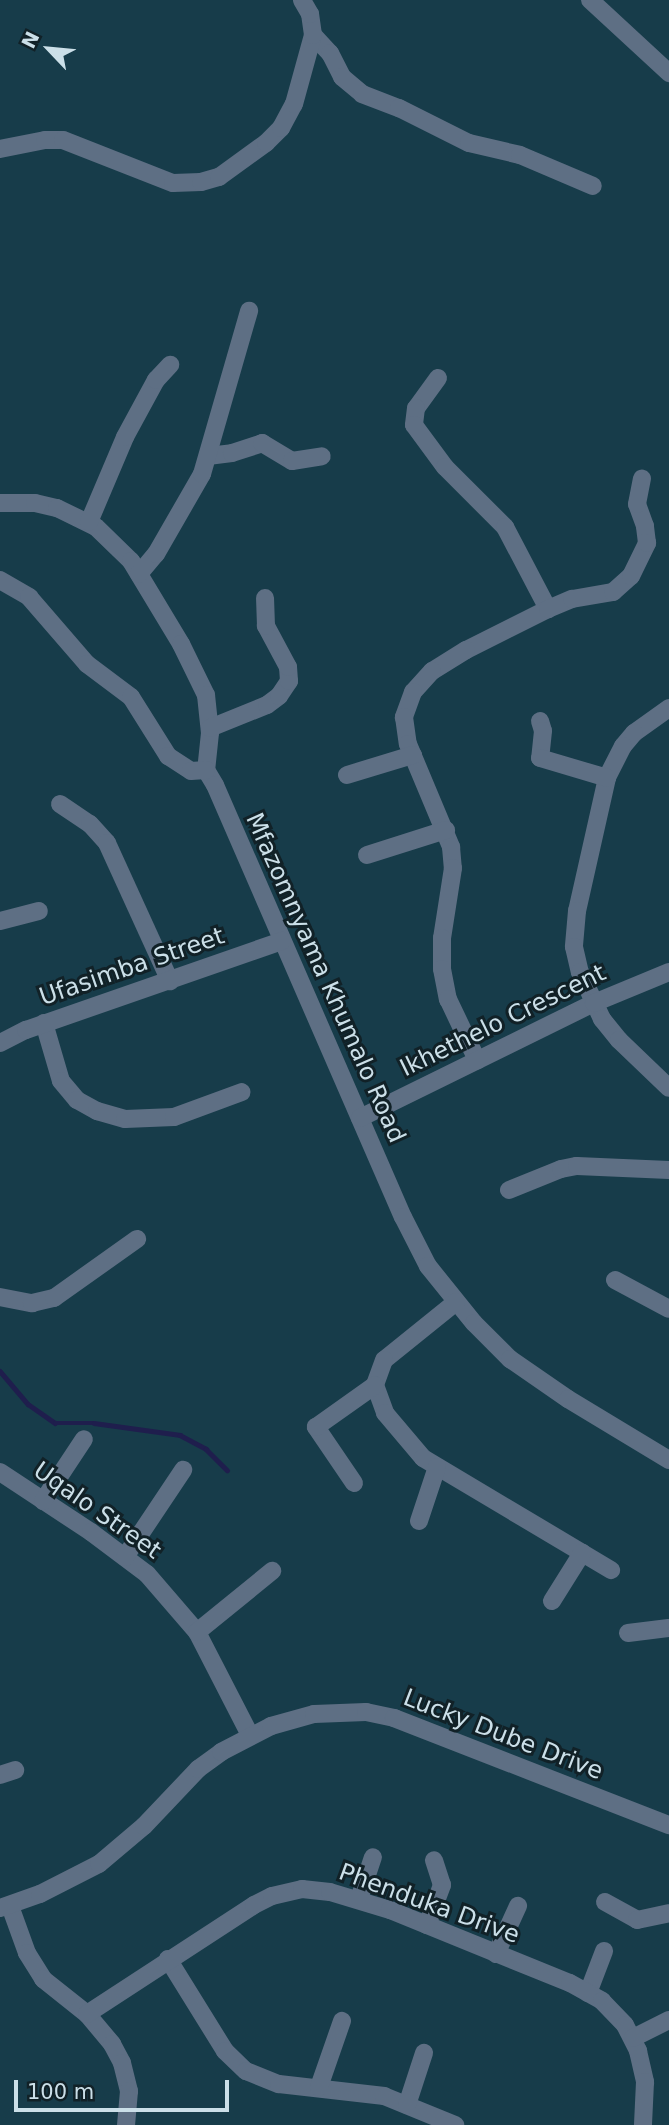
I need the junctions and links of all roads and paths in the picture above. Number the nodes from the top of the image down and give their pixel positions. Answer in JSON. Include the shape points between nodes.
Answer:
{"nodes":[{"id":1,"x":302,"y":0,"type":"edge"},
{"id":2,"x":590,"y":0,"type":"edge"},
{"id":3,"x":313,"y":35,"type":"junction"},
{"id":4,"x":669,"y":73,"type":"edge"},
{"id":5,"x":0,"y":149,"type":"edge"},
{"id":6,"x":593,"y":186,"type":"dead end"},
{"id":7,"x":249,"y":311,"type":"dead end"},
{"id":8,"x":170,"y":365,"type":"dead end"},
{"id":9,"x":438,"y":378,"type":"dead end"},
{"id":10,"x":208,"y":456,"type":"junction"},
{"id":11,"x":322,"y":456,"type":"dead end"},
{"id":12,"x":642,"y":478,"type":"dead end"},
{"id":13,"x":0,"y":503,"type":"edge"},
{"id":14,"x":89,"y":522,"type":"junction"},
{"id":15,"x":139,"y":574,"type":"junction"},
{"id":16,"x":0,"y":580,"type":"edge"},
{"id":17,"x":265,"y":598,"type":"dead end"},
{"id":18,"x":548,"y":609,"type":"junction"},
{"id":19,"x":669,"y":708,"type":"edge"},
{"id":20,"x":540,"y":721,"type":"dead end"},
{"id":21,"x":210,"y":728,"type":"junction"},
{"id":22,"x":413,"y":755,"type":"junction"},
{"id":23,"x":206,"y":771,"type":"junction"},
{"id":24,"x":347,"y":775,"type":"dead end"},
{"id":25,"x":607,"y":778,"type":"junction"},
{"id":26,"x":60,"y":804,"type":"dead end"},
{"id":27,"x":446,"y":830,"type":"junction"},
{"id":28,"x":366,"y":855,"type":"dead end"},
{"id":29,"x":39,"y":911,"type":"dead end"},
{"id":30,"x":0,"y":922,"type":"edge"},
{"id":31,"x":282,"y":941,"type":"junction"},
{"id":32,"x":669,"y":972,"type":"edge"},
{"id":33,"x":170,"y":981,"type":"junction"},
{"id":34,"x":594,"y":1003,"type":"junction"},
{"id":35,"x":44,"y":1023,"type":"junction"},
{"id":36,"x":0,"y":1043,"type":"edge"},
{"id":37,"x":477,"y":1060,"type":"junction"},
{"id":38,"x":669,"y":1088,"type":"edge"},
{"id":39,"x":243,"y":1092,"type":"dead end"},
{"id":40,"x":360,"y":1118,"type":"junction"},
{"id":41,"x":669,"y":1170,"type":"edge"},
{"id":42,"x":509,"y":1190,"type":"dead end"},
{"id":43,"x":136,"y":1239,"type":"dead end"},
{"id":44,"x":615,"y":1280,"type":"dead end"},
{"id":45,"x":0,"y":1297,"type":"edge"},
{"id":46,"x":456,"y":1302,"type":"junction"},
{"id":47,"x":669,"y":1310,"type":"edge"},
{"id":48,"x":375,"y":1385,"type":"junction"},
{"id":49,"x":84,"y":1439,"type":"dead end"},
{"id":50,"x":669,"y":1460,"type":"edge"},
{"id":51,"x":437,"y":1467,"type":"junction"},
{"id":52,"x":183,"y":1470,"type":"dead end"},
{"id":53,"x":0,"y":1472,"type":"edge"},
{"id":54,"x":354,"y":1483,"type":"dead end"},
{"id":55,"x":43,"y":1501,"type":"junction"},
{"id":56,"x":419,"y":1521,"type":"dead end"},
{"id":57,"x":582,"y":1553,"type":"junction"},
{"id":58,"x":125,"y":1557,"type":"junction"},
{"id":59,"x":611,"y":1570,"type":"dead end"},
{"id":60,"x":272,"y":1571,"type":"dead end"},
{"id":61,"x":552,"y":1601,"type":"dead end"},
{"id":62,"x":669,"y":1629,"type":"edge"},
{"id":63,"x":197,"y":1632,"type":"junction"},
{"id":64,"x":628,"y":1633,"type":"dead end"},
{"id":65,"x":250,"y":1735,"type":"junction"},
{"id":66,"x":669,"y":1825,"type":"edge"},
{"id":67,"x":373,"y":1857,"type":"dead end"},
{"id":68,"x":434,"y":1860,"type":"dead end"},
{"id":69,"x":359,"y":1899,"type":"junction"},
{"id":70,"x":605,"y":1902,"type":"dead end"},
{"id":71,"x":518,"y":1906,"type":"dead end"},
{"id":72,"x":5,"y":1907,"type":"edge"},
{"id":73,"x":669,"y":1913,"type":"edge"},
{"id":74,"x":426,"y":1925,"type":"junction"},
{"id":75,"x":604,"y":1951,"type":"dead end"},
{"id":76,"x":496,"y":1954,"type":"junction"},
{"id":77,"x":168,"y":1959,"type":"junction"},
{"id":78,"x":588,"y":1993,"type":"junction"},
{"id":79,"x":87,"y":2014,"type":"junction"},
{"id":80,"x":342,"y":2021,"type":"dead end"},
{"id":81,"x":669,"y":2021,"type":"edge"},
{"id":82,"x":633,"y":2038,"type":"junction"},
{"id":83,"x":424,"y":2053,"type":"dead end"},
{"id":84,"x":319,"y":2087,"type":"junction"},
{"id":85,"x":407,"y":2105,"type":"junction"},
{"id":86,"x":126,"y":2125,"type":"edge"},
{"id":87,"x":455,"y":2125,"type":"edge"},
{"id":88,"x":643,"y":2125,"type":"edge"}],
"edges":[{"from":1,"to":3,"type":"street"},
{"from":2,"to":4,"type":"street"},
{"from":3,"to":5,"type":"street","via":[[302,83],[287,118],[266,143],[219,177],[173,183],[63,140]]},
{"from":3,"to":6,"type":"street","via":[[330,53],[342,77],[362,94],[468,143],[520,156]]},
{"from":7,"to":10,"type":"street"},
{"from":8,"to":14,"type":"street","via":[[156,380],[125,438]]},
{"from":9,"to":18,"type":"street","via":[[416,408],[414,425],[445,467],[505,527]]},
{"from":10,"to":11,"type":"street","via":[[262,443],[292,461]]},
{"from":10,"to":15,"type":"street","via":[[196,487]]},
{"from":12,"to":18,"type":"street","via":[[637,503],[647,542],[631,576],[613,592],[572,599]]},
{"from":13,"to":14,"type":"street","via":[[35,503]]},
{"from":14,"to":15,"type":"street","via":[[119,547]]},
{"from":15,"to":21,"type":"street","via":[[199,678]]},
{"from":16,"to":23,"type":"street","via":[[29,597],[87,664],[131,697],[168,756],[191,771]]},
{"from":17,"to":21,"type":"street","via":[[266,626],[288,667],[289,681],[267,705]]},
{"from":18,"to":22,"type":"street","via":[[432,671],[406,706],[403,725]]},
{"from":19,"to":25,"type":"street","via":[[634,733]]},
{"from":20,"to":25,"type":"street","via":[[540,758]]},
{"from":21,"to":23,"type":"street"},
{"from":22,"to":24,"type":"street"},
{"from":22,"to":27,"type":"street"},
{"from":23,"to":31,"type":"street","name":"Mfazomnyama Khumalo Road"},
{"from":25,"to":34,"type":"street","via":[[575,929],[576,959]]},
{"from":26,"to":33,"type":"street","via":[[90,824],[107,843]]},
{"from":27,"to":28,"type":"street"},
{"from":27,"to":37,"type":"street","via":[[453,868],[442,969],[449,999]]},
{"from":29,"to":30,"type":"street"},
{"from":31,"to":33,"type":"street","name":"Ufasimba Street"},
{"from":31,"to":40,"type":"street","name":"Mfazomnyama Khumalo Road"},
{"from":32,"to":34,"type":"street","name":"Ikhethelo Crescent"},
{"from":33,"to":35,"type":"street","name":"Ufasimba Street"},
{"from":34,"to":37,"type":"street","name":"Ikhethelo Crescent"},
{"from":34,"to":38,"type":"street","via":[[609,1030]]},
{"from":35,"to":36,"type":"street","name":"Ufasimba Street"},
{"from":35,"to":39,"type":"street","via":[[61,1081],[77,1100],[97,1111],[125,1119],[174,1117]]},
{"from":37,"to":40,"type":"street","name":"Ikhethelo Crescent"},
{"from":40,"to":46,"type":"street","name":"Mfazomnyama Khumalo Road","via":[[428,1266]]},
{"from":41,"to":42,"type":"street","via":[[577,1166]]},
{"from":43,"to":45,"type":"street","via":[[54,1298],[32,1303]]},
{"from":44,"to":47,"type":"street"},
{"from":46,"to":48,"type":"street","via":[[384,1360]]},
{"from":46,"to":50,"type":"street","name":"Mfazomnyama Khumalo Road","via":[[510,1359],[535,1378]]},
{"from":48,"to":51,"type":"street","via":[[400,1434]]},
{"from":48,"to":54,"type":"street","via":[[316,1427]]},
{"from":49,"to":55,"type":"street"},
{"from":51,"to":56,"type":"street"},
{"from":51,"to":57,"type":"street"},
{"from":52,"to":58,"type":"street"},
{"from":53,"to":55,"type":"street","name":"Uqalo Street"},
{"from":55,"to":58,"type":"street","name":"Uqalo Street"},
{"from":57,"to":59,"type":"street"},
{"from":57,"to":61,"type":"street"},
{"from":58,"to":63,"type":"street","name":"Uqalo Street","via":[[147,1574]]},
{"from":60,"to":63,"type":"street"},
{"from":62,"to":64,"type":"street"},
{"from":63,"to":65,"type":"street","name":"Uqalo Street"},
{"from":65,"to":66,"type":"street","name":"Lucky Dube Drive","via":[[314,1714],[366,1712],[394,1718]]},
{"from":65,"to":72,"type":"street","name":"Lucky Dube Drive","via":[[198,1769],[144,1826],[99,1864]]},
{"from":67,"to":69,"type":"street"},
{"from":68,"to":74,"type":"street","via":[[442,1885]]},
{"from":69,"to":74,"type":"street","name":"Phenduka Drive"},
{"from":69,"to":77,"type":"street","name":"Phenduka Drive","via":[[302,1889],[272,1896]]},
{"from":70,"to":73,"type":"street","via":[[638,1920]]},
{"from":71,"to":76,"type":"street"},
{"from":72,"to":79,"type":"street","via":[[34,1967],[55,1991]]},
{"from":74,"to":76,"type":"street","name":"Phenduka Drive"},
{"from":75,"to":78,"type":"street"},
{"from":76,"to":78,"type":"street","name":"Phenduka Drive"},
{"from":77,"to":79,"type":"street","name":"Phenduka Drive"},
{"from":77,"to":84,"type":"street","via":[[206,2024],[236,2063],[266,2080]]},
{"from":78,"to":82,"type":"street","name":"Phenduka Drive","via":[[614,2013]]},
{"from":79,"to":86,"type":"street","via":[[122,2063],[129,2091]]},
{"from":80,"to":84,"type":"street"},
{"from":81,"to":82,"type":"street"},
{"from":82,"to":88,"type":"street","name":"Phenduka Drive","via":[[645,2082]]},
{"from":83,"to":85,"type":"street"},
{"from":84,"to":85,"type":"street","via":[[366,2092]]},
{"from":85,"to":87,"type":"street"}]}
